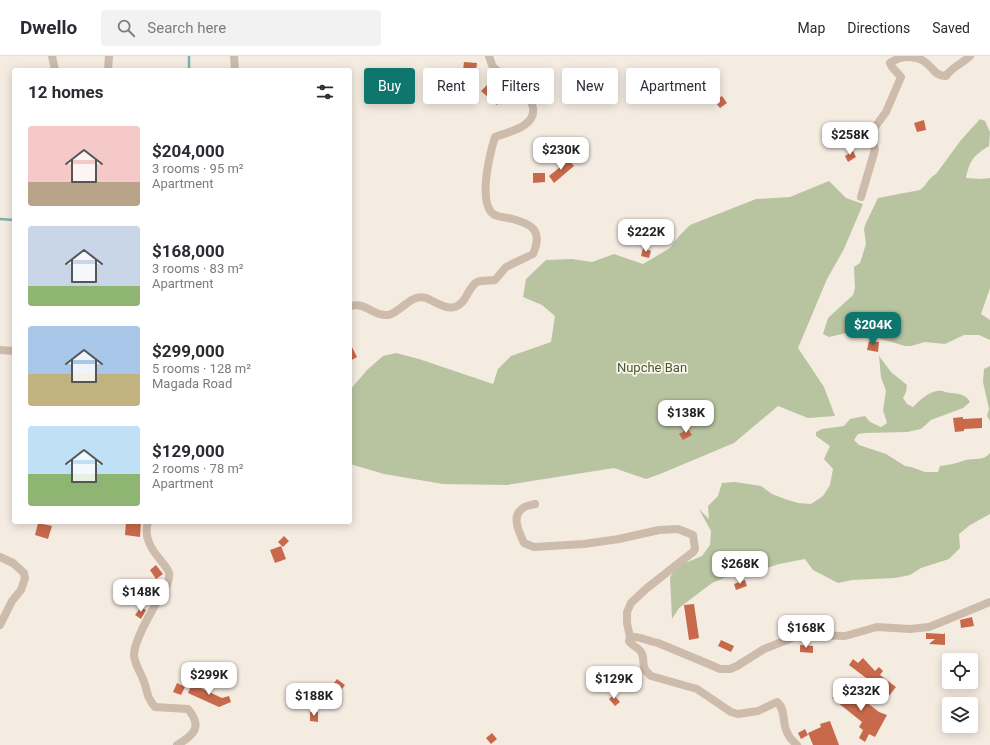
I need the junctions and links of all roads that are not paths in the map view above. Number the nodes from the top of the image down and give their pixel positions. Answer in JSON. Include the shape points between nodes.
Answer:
{"nodes":[{"id":1,"x":52,"y":56,"type":"edge"},
{"id":2,"x":109,"y":56,"type":"edge"},
{"id":3,"x":234,"y":56,"type":"edge"},
{"id":4,"x":489,"y":56,"type":"edge"},
{"id":5,"x":970,"y":56,"type":"edge"},
{"id":6,"x":55,"y":68,"type":"edge"},
{"id":7,"x":108,"y":68,"type":"edge"},
{"id":8,"x":235,"y":68,"type":"edge"},
{"id":9,"x":861,"y":197,"type":"dead end"},
{"id":10,"x":352,"y":305,"type":"edge"},
{"id":11,"x":0,"y":350,"type":"edge"},
{"id":12,"x":12,"y":351,"type":"edge"},
{"id":13,"x":535,"y":504,"type":"dead end"},
{"id":14,"x":147,"y":524,"type":"edge"},
{"id":15,"x":0,"y":558,"type":"edge"},
{"id":16,"x":990,"y":602,"type":"edge"},
{"id":17,"x":0,"y":625,"type":"edge"},
{"id":18,"x":630,"y":637,"type":"junction"},
{"id":19,"x":177,"y":745,"type":"edge"},
{"id":20,"x":797,"y":745,"type":"edge"}],
"edges":[{"from":1,"to":6,"type":"street"},
{"from":2,"to":7,"type":"street"},
{"from":3,"to":8,"type":"street"},
{"from":4,"to":10,"type":"street","via":[[492,66],[525,90],[534,112],[523,126],[495,137],[488,165],[488,205],[491,212],[498,216],[523,222],[534,228],[537,244],[533,254],[506,267],[496,280],[478,281],[464,301],[451,308],[425,298],[417,298],[404,304],[389,315],[378,314],[363,305]]},
{"from":5,"to":9,"type":"street","via":[[950,70],[946,76],[939,75],[919,57],[900,58],[890,63],[901,77],[886,112],[872,131],[874,153]]},
{"from":11,"to":12,"type":"street"},
{"from":13,"to":18,"type":"street","via":[[522,509],[516,524],[524,543],[534,547],[601,542],[659,530],[678,529],[693,535],[693,552],[630,603],[627,622]]},
{"from":14,"to":19,"type":"street","via":[[147,540],[169,572],[169,578],[138,636],[134,656],[149,700],[155,707],[188,709],[195,717],[195,730],[191,736]]},
{"from":15,"to":17,"type":"street","via":[[13,563],[24,573],[25,578],[21,590],[12,601]]},
{"from":16,"to":18,"type":"street","via":[[929,626],[910,629],[877,627],[845,636],[797,636],[764,649],[730,669],[720,669],[658,643],[635,636]]},
{"from":18,"to":20,"type":"street","via":[[631,645],[641,650],[643,666],[651,676],[698,689],[731,712],[754,712],[777,702],[782,707],[786,732]]}]}
